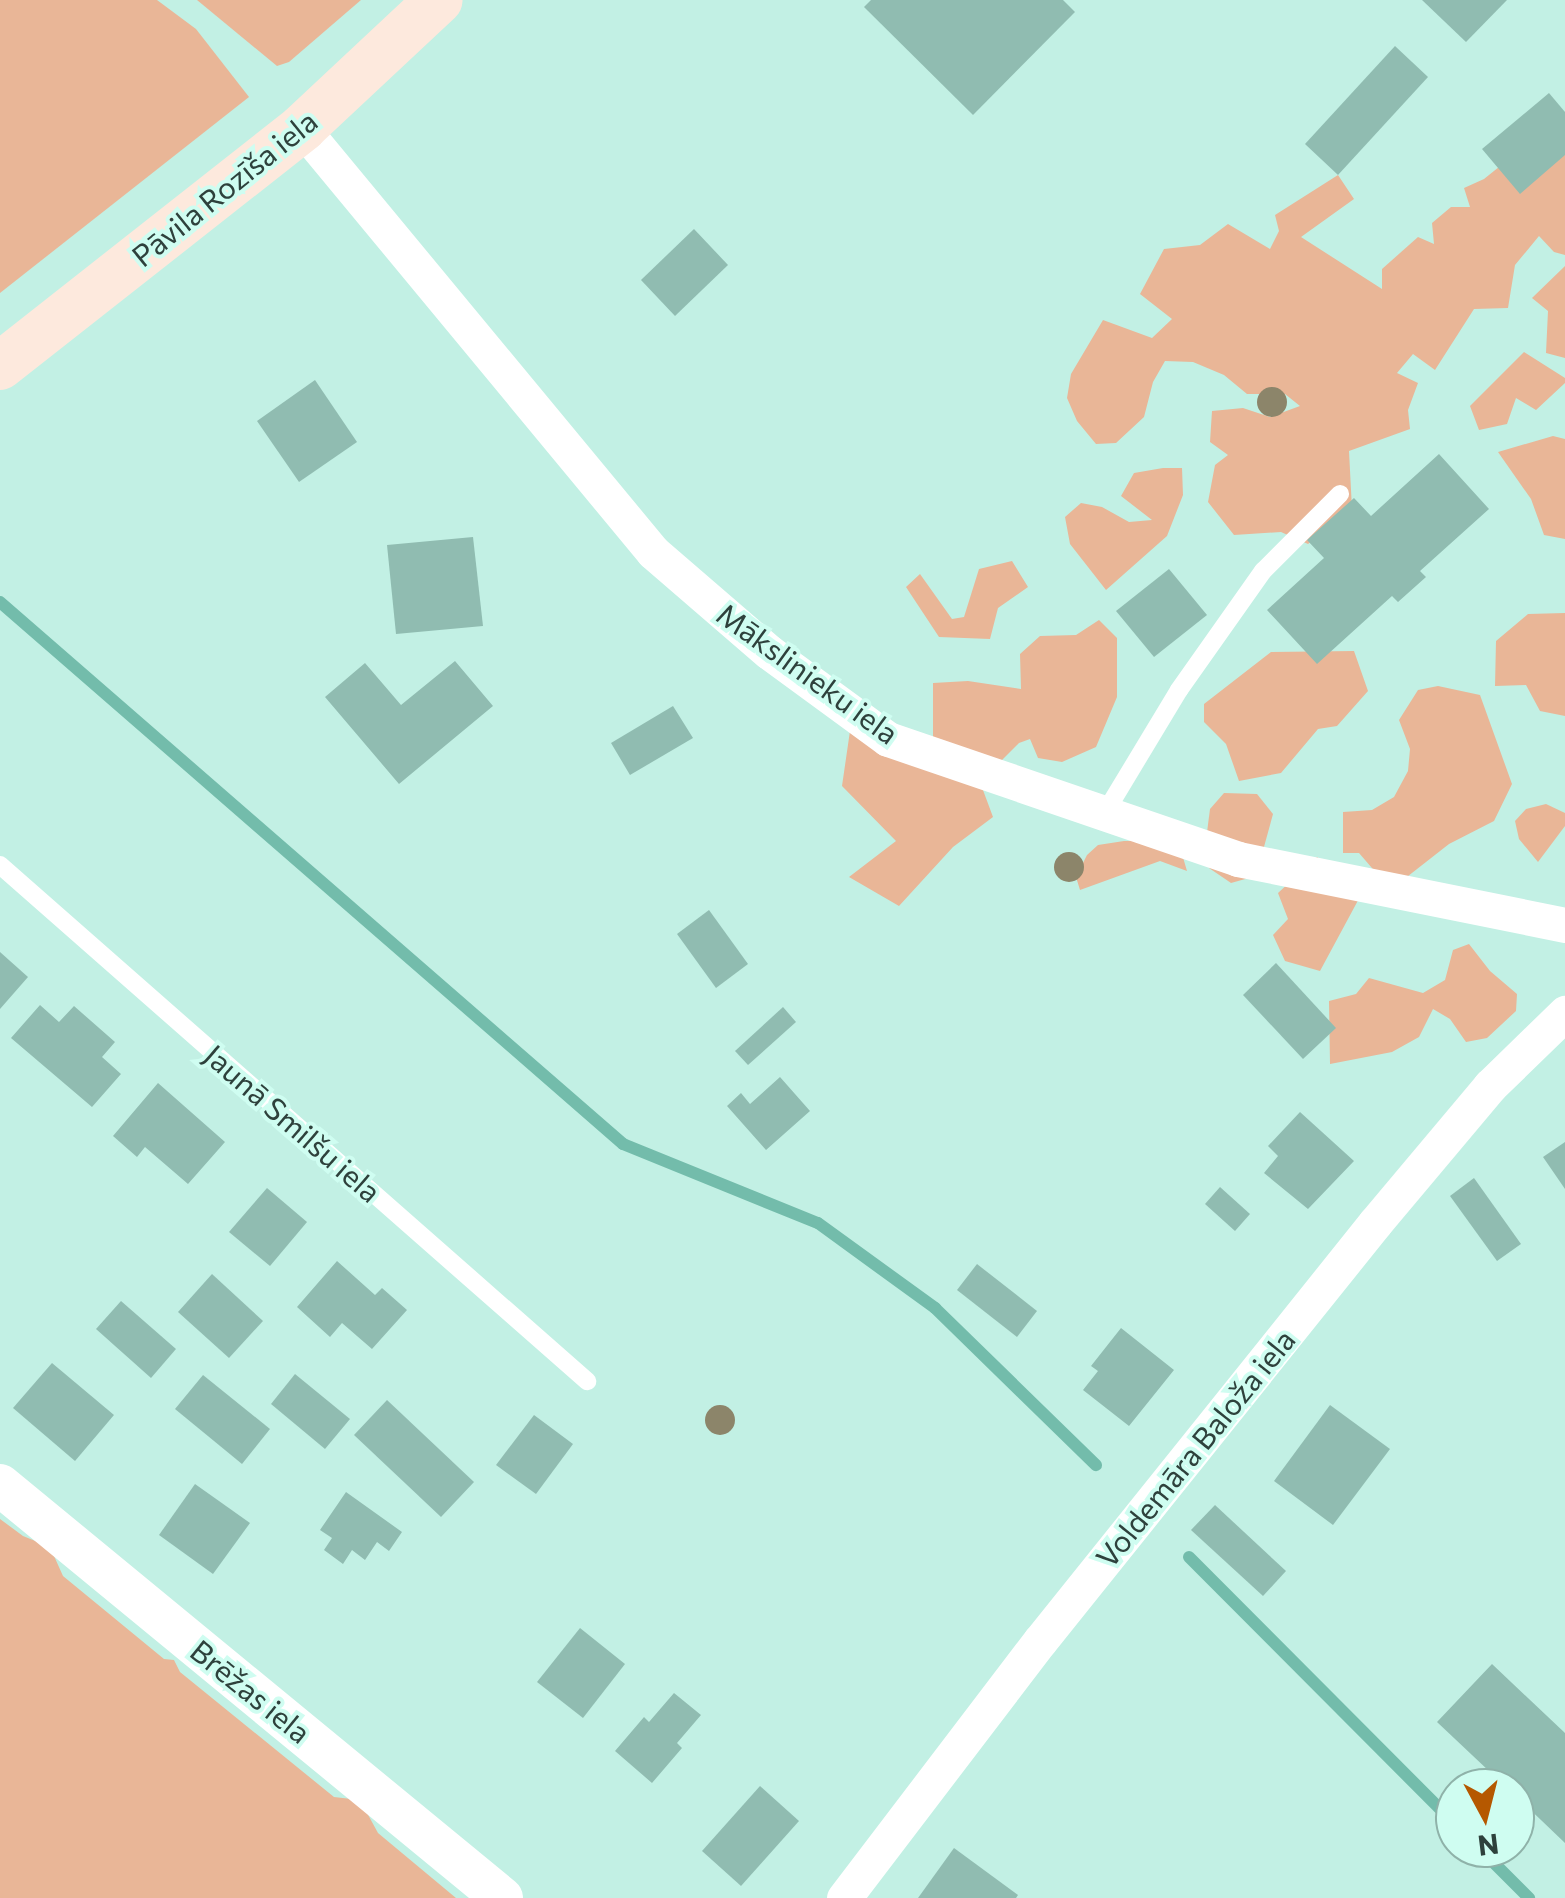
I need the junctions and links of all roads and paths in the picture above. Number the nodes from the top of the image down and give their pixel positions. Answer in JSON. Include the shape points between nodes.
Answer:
{"nodes":[{"id":1,"x":440,"y":0,"type":"edge"},
{"id":2,"x":302,"y":128,"type":"junction"},
{"id":3,"x":0,"y":366,"type":"edge"},
{"id":4,"x":1340,"y":494,"type":"dead end"},
{"id":5,"x":1103,"y":816,"type":"junction"},
{"id":6,"x":0,"y":865,"type":"edge"},
{"id":7,"x":1565,"y":924,"type":"edge"},
{"id":8,"x":1565,"y":1013,"type":"edge"},
{"id":9,"x":587,"y":1381,"type":"dead end"},
{"id":10,"x":0,"y":1485,"type":"edge"},
{"id":11,"x":502,"y":1898,"type":"edge"},
{"id":12,"x":844,"y":1898,"type":"edge"}],
"edges":[{"from":1,"to":2,"type":"main road","name":"Pāvila Rozīša iela"},
{"from":2,"to":3,"type":"main road","name":"Pāvila Rozīša iela"},
{"from":2,"to":5,"type":"street","name":"Mākslinieku iela","via":[[653,552],[740,627],[888,739]]},
{"from":4,"to":5,"type":"lane","via":[[1263,571],[1179,690]]},
{"from":5,"to":7,"type":"street","name":"Mākslinieku iela","via":[[1238,859]]},
{"from":6,"to":9,"type":"lane","name":"Jaunā Smilšu iela"},
{"from":8,"to":12,"type":"street","name":"Voldemāra Baloža iela","via":[[1490,1086],[1374,1224]]},
{"from":10,"to":11,"type":"street","name":"Brēžas iela"}]}
